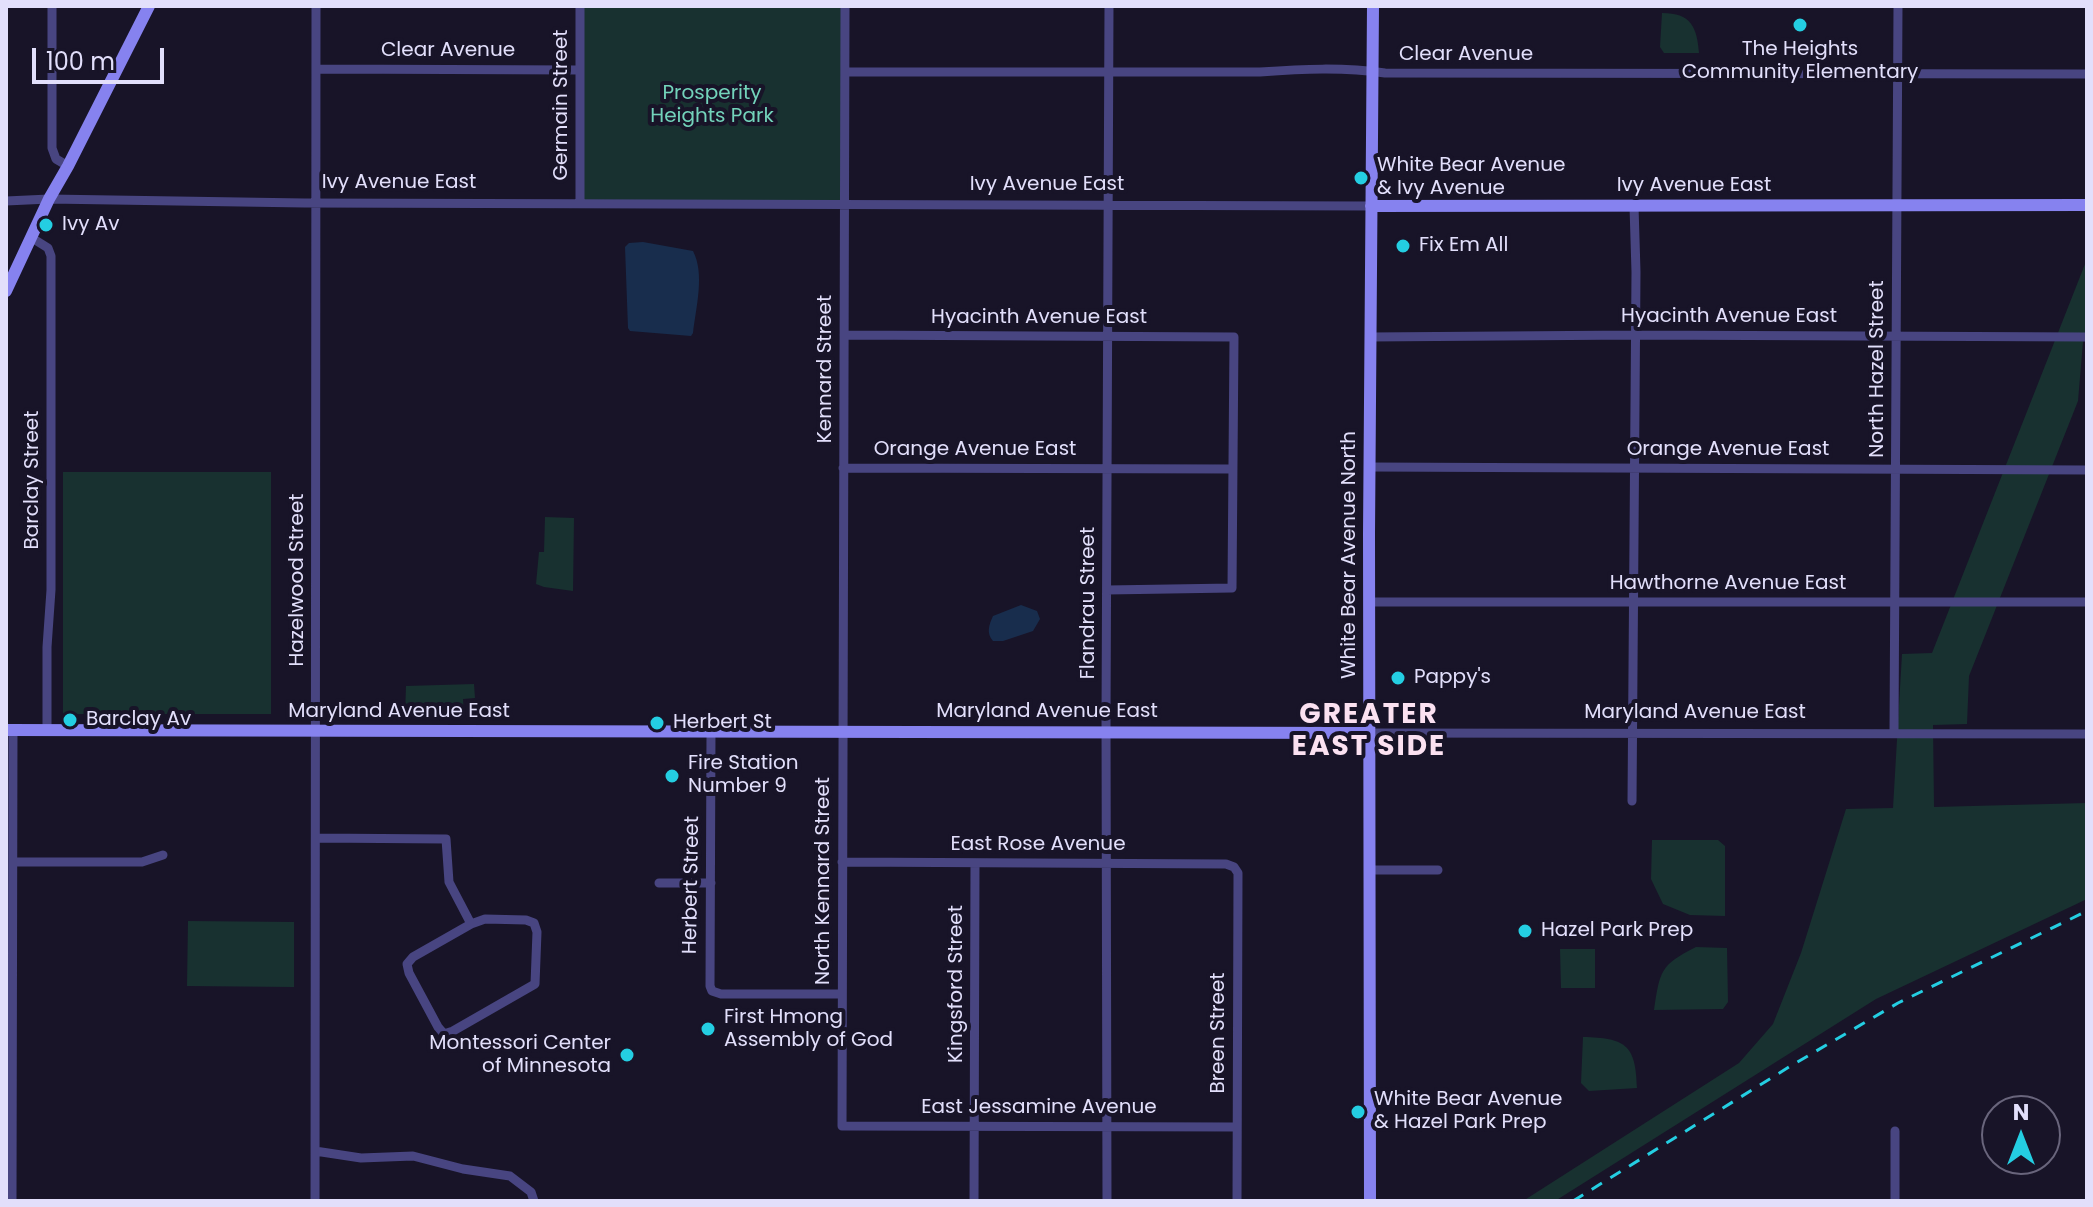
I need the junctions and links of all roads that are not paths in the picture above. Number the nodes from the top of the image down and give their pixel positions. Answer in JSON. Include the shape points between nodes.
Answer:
{"nodes":[{"id":1,"x":52,"y":6,"type":"edge"},
{"id":2,"x":149,"y":6,"type":"edge"},
{"id":3,"x":316,"y":6,"type":"edge"},
{"id":4,"x":580,"y":6,"type":"edge"},
{"id":5,"x":845,"y":6,"type":"edge"},
{"id":6,"x":1109,"y":6,"type":"edge"},
{"id":7,"x":1373,"y":6,"type":"edge"},
{"id":8,"x":1898,"y":6,"type":"edge"},
{"id":9,"x":316,"y":69,"type":"junction"},
{"id":10,"x":580,"y":70,"type":"junction"},
{"id":11,"x":1372,"y":71,"type":"junction"},
{"id":12,"x":845,"y":72,"type":"junction"},
{"id":13,"x":1109,"y":72,"type":"junction"},
{"id":14,"x":1898,"y":72,"type":"junction"},
{"id":15,"x":2087,"y":74,"type":"edge"},
{"id":16,"x":68,"y":166,"type":"junction"},
{"id":17,"x":49,"y":199,"type":"junction"},
{"id":18,"x":6,"y":201,"type":"edge"},
{"id":19,"x":316,"y":203,"type":"junction"},
{"id":20,"x":580,"y":203,"type":"junction"},
{"id":21,"x":844,"y":204,"type":"junction"},
{"id":22,"x":1109,"y":205,"type":"junction"},
{"id":23,"x":1897,"y":205,"type":"junction"},
{"id":24,"x":2087,"y":205,"type":"edge"},
{"id":25,"x":1371,"y":206,"type":"junction"},
{"id":26,"x":1634,"y":206,"type":"junction"},
{"id":27,"x":32,"y":238,"type":"junction"},
{"id":28,"x":6,"y":291,"type":"edge"},
{"id":29,"x":844,"y":335,"type":"junction"},
{"id":30,"x":1636,"y":335,"type":"junction"},
{"id":31,"x":1108,"y":336,"type":"junction"},
{"id":32,"x":1896,"y":336,"type":"junction"},
{"id":33,"x":1370,"y":337,"type":"junction"},
{"id":34,"x":2087,"y":337,"type":"edge"},
{"id":35,"x":1369,"y":467,"type":"junction"},
{"id":36,"x":843,"y":468,"type":"junction"},
{"id":37,"x":1635,"y":468,"type":"junction"},
{"id":38,"x":1108,"y":469,"type":"junction"},
{"id":39,"x":1232,"y":469,"type":"junction"},
{"id":40,"x":1895,"y":469,"type":"junction"},
{"id":41,"x":2087,"y":470,"type":"edge"},
{"id":42,"x":1107,"y":590,"type":"junction"},
{"id":43,"x":1369,"y":602,"type":"junction"},
{"id":44,"x":1634,"y":602,"type":"junction"},
{"id":45,"x":1895,"y":602,"type":"junction"},
{"id":46,"x":2087,"y":602,"type":"edge"},
{"id":47,"x":10,"y":730,"type":"edge"},
{"id":48,"x":47,"y":730,"type":"junction"},
{"id":49,"x":316,"y":732,"type":"junction"},
{"id":50,"x":711,"y":732,"type":"junction"},
{"id":51,"x":842,"y":732,"type":"junction"},
{"id":52,"x":1106,"y":732,"type":"junction"},
{"id":53,"x":1894,"y":732,"type":"junction"},
{"id":54,"x":1369,"y":733,"type":"junction"},
{"id":55,"x":1633,"y":733,"type":"junction"},
{"id":56,"x":2087,"y":734,"type":"edge"},
{"id":57,"x":1632,"y":801,"type":"dead end"},
{"id":58,"x":316,"y":838,"type":"junction"},
{"id":59,"x":163,"y":855,"type":"dead end"},
{"id":60,"x":13,"y":862,"type":"junction"},
{"id":61,"x":842,"y":862,"type":"junction"},
{"id":62,"x":975,"y":863,"type":"junction"},
{"id":63,"x":1106,"y":864,"type":"junction"},
{"id":64,"x":1234,"y":867,"type":"joint"},
{"id":65,"x":1369,"y":870,"type":"junction"},
{"id":66,"x":1438,"y":870,"type":"dead end"},
{"id":67,"x":659,"y":883,"type":"dead end"},
{"id":68,"x":711,"y":883,"type":"junction"},
{"id":69,"x":471,"y":924,"type":"junction"},
{"id":70,"x":842,"y":994,"type":"junction"},
{"id":71,"x":842,"y":1126,"type":"joint"},
{"id":72,"x":975,"y":1126,"type":"junction"},
{"id":73,"x":1107,"y":1127,"type":"junction"},
{"id":74,"x":1236,"y":1127,"type":"junction"},
{"id":75,"x":1895,"y":1131,"type":"dead end"},
{"id":76,"x":315,"y":1151,"type":"junction"},
{"id":77,"x":12,"y":1201,"type":"edge"},
{"id":78,"x":315,"y":1201,"type":"edge"},
{"id":79,"x":534,"y":1201,"type":"edge"},
{"id":80,"x":974,"y":1201,"type":"edge"},
{"id":81,"x":1107,"y":1201,"type":"edge"},
{"id":82,"x":1237,"y":1201,"type":"edge"},
{"id":83,"x":1370,"y":1201,"type":"edge"},
{"id":84,"x":1895,"y":1201,"type":"edge"}],
"edges":[{"from":1,"to":16,"type":"street","via":[[52,148],[56,159]]},
{"from":2,"to":16,"type":"main road"},
{"from":3,"to":9,"type":"street","name":"Hazelwood Street"},
{"from":4,"to":10,"type":"street","name":"Germain Street"},
{"from":5,"to":12,"type":"street","name":"Kennard Street"},
{"from":6,"to":13,"type":"street","name":"Flandrau Street"},
{"from":7,"to":11,"type":"main road","name":"White Bear Avenue North"},
{"from":8,"to":14,"type":"street","name":"North Hazel Street"},
{"from":9,"to":10,"type":"street","name":"Clear Avenue"},
{"from":9,"to":19,"type":"street","name":"Hazelwood Street"},
{"from":10,"to":20,"type":"street","name":"Germain Street"},
{"from":11,"to":13,"type":"street","name":"Clear Avenue"},
{"from":11,"to":14,"type":"street","name":"Clear Avenue"},
{"from":11,"to":25,"type":"main road","name":"White Bear Avenue North"},
{"from":12,"to":13,"type":"street","name":"Clear Avenue"},
{"from":12,"to":21,"type":"street","name":"Kennard Street"},
{"from":13,"to":22,"type":"street","name":"Flandrau Street"},
{"from":14,"to":15,"type":"street","name":"Clear Avenue"},
{"from":14,"to":23,"type":"street","name":"North Hazel Street"},
{"from":16,"to":17,"type":"main road"},
{"from":17,"to":18,"type":"street","name":"Ivy Avenue East"},
{"from":17,"to":19,"type":"street","name":"Ivy Avenue East"},
{"from":17,"to":27,"type":"main road"},
{"from":19,"to":20,"type":"street","name":"Ivy Avenue East"},
{"from":19,"to":49,"type":"street","name":"Hazelwood Street"},
{"from":20,"to":21,"type":"street","name":"Ivy Avenue East"},
{"from":21,"to":22,"type":"street","name":"Ivy Avenue East"},
{"from":21,"to":29,"type":"street","name":"Kennard Street"},
{"from":22,"to":25,"type":"street","name":"Ivy Avenue East"},
{"from":22,"to":31,"type":"street","name":"Flandrau Street"},
{"from":23,"to":24,"type":"main road","name":"Ivy Avenue East"},
{"from":23,"to":26,"type":"main road","name":"Ivy Avenue East"},
{"from":23,"to":32,"type":"street","name":"North Hazel Street"},
{"from":25,"to":26,"type":"main road","name":"Ivy Avenue East"},
{"from":25,"to":33,"type":"main road","name":"White Bear Avenue North"},
{"from":26,"to":30,"type":"street"},
{"from":27,"to":28,"type":"main road"},
{"from":27,"to":48,"type":"street","name":"Barclay Street","via":[[51,256]]},
{"from":29,"to":31,"type":"street","name":"Hyacinth Avenue East"},
{"from":29,"to":36,"type":"street","name":"Kennard Street"},
{"from":30,"to":32,"type":"street","name":"Hyacinth Avenue East"},
{"from":30,"to":33,"type":"street","name":"Hyacinth Avenue East"},
{"from":30,"to":37,"type":"street"},
{"from":31,"to":38,"type":"street","name":"Flandrau Street"},
{"from":31,"to":39,"type":"street","name":"Hyacinth Avenue East","via":[[1234,337]]},
{"from":32,"to":34,"type":"street","name":"Hyacinth Avenue East"},
{"from":32,"to":40,"type":"street","name":"North Hazel Street"},
{"from":33,"to":35,"type":"main road","name":"White Bear Avenue North"},
{"from":35,"to":37,"type":"street","name":"Orange Avenue East"},
{"from":35,"to":43,"type":"main road","name":"White Bear Avenue North"},
{"from":36,"to":38,"type":"street","name":"Orange Avenue East"},
{"from":36,"to":51,"type":"street","name":"Kennard Street"},
{"from":37,"to":40,"type":"street","name":"Orange Avenue East"},
{"from":37,"to":44,"type":"street"},
{"from":38,"to":39,"type":"street","name":"Orange Avenue East"},
{"from":38,"to":42,"type":"street","name":"Flandrau Street"},
{"from":39,"to":42,"type":"street","via":[[1232,588]]},
{"from":40,"to":41,"type":"street","name":"Orange Avenue East"},
{"from":40,"to":45,"type":"street","name":"North Hazel Street"},
{"from":42,"to":52,"type":"street","name":"Flandrau Street"},
{"from":43,"to":44,"type":"street","name":"Hawthorne Avenue East"},
{"from":43,"to":54,"type":"main road","name":"White Bear Avenue North"},
{"from":44,"to":45,"type":"street","name":"Hawthorne Avenue East"},
{"from":44,"to":55,"type":"street"},
{"from":45,"to":46,"type":"street","name":"Hawthorne Avenue East"},
{"from":45,"to":53,"type":"street","name":"North Hazel Street"},
{"from":47,"to":48,"type":"main road","name":"Maryland Avenue East"},
{"from":47,"to":60,"type":"street"},
{"from":48,"to":49,"type":"main road","name":"Maryland Avenue East"},
{"from":49,"to":50,"type":"main road","name":"Maryland Avenue East"},
{"from":49,"to":58,"type":"street","name":"Hazelwood Street"},
{"from":50,"to":51,"type":"main road","name":"Maryland Avenue East"},
{"from":50,"to":68,"type":"street","name":"Herbert Street"},
{"from":51,"to":52,"type":"main road","name":"Maryland Avenue East"},
{"from":51,"to":61,"type":"street","name":"North Kennard Street"},
{"from":52,"to":54,"type":"main road","name":"Maryland Avenue East"},
{"from":52,"to":63,"type":"street","name":"Flandrau Street"},
{"from":53,"to":55,"type":"street","name":"Maryland Avenue East"},
{"from":53,"to":56,"type":"street","name":"Maryland Avenue East"},
{"from":54,"to":55,"type":"street","name":"Maryland Avenue East"},
{"from":54,"to":65,"type":"main road","name":"White Bear Avenue North"},
{"from":55,"to":57,"type":"street"},
{"from":58,"to":69,"type":"street","via":[[446,839],[449,882]]},
{"from":58,"to":76,"type":"street","name":"Hazelwood Street"},
{"from":59,"to":60,"type":"street","via":[[142,862]]},
{"from":60,"to":77,"type":"street"},
{"from":61,"to":62,"type":"street","name":"East Rose Avenue"},
{"from":61,"to":70,"type":"street","name":"North Kennard Street"},
{"from":62,"to":63,"type":"street","name":"East Rose Avenue"},
{"from":62,"to":72,"type":"street","name":"Kingsford Street"},
{"from":63,"to":64,"type":"street","name":"East Rose Avenue"},
{"from":63,"to":73,"type":"street","name":"Flandrau Street"},
{"from":64,"to":74,"type":"street","name":"Breen Street"},
{"from":65,"to":66,"type":"street"},
{"from":65,"to":83,"type":"main road","name":"White Bear Avenue North"},
{"from":67,"to":68,"type":"street"},
{"from":68,"to":70,"type":"street","name":"Herbert Street","via":[[712,991]]},
{"from":69,"to":69,"type":"street","via":[[407,964],[444,1034],[531,988],[536,979],[534,923],[485,919]]},
{"from":70,"to":71,"type":"street","name":"North Kennard Street"},
{"from":71,"to":72,"type":"street","name":"East Jessamine Avenue"},
{"from":72,"to":73,"type":"street","name":"East Jessamine Avenue"},
{"from":72,"to":80,"type":"street","name":"Kingsford Street"},
{"from":73,"to":74,"type":"street","name":"East Jessamine Avenue"},
{"from":73,"to":81,"type":"street","name":"Flandrau Street"},
{"from":74,"to":82,"type":"street","name":"Breen Street"},
{"from":75,"to":84,"type":"street"},
{"from":76,"to":78,"type":"street","name":"Hazelwood Street"},
{"from":76,"to":79,"type":"street","via":[[361,1158],[413,1156],[510,1176],[531,1192]]}]}
